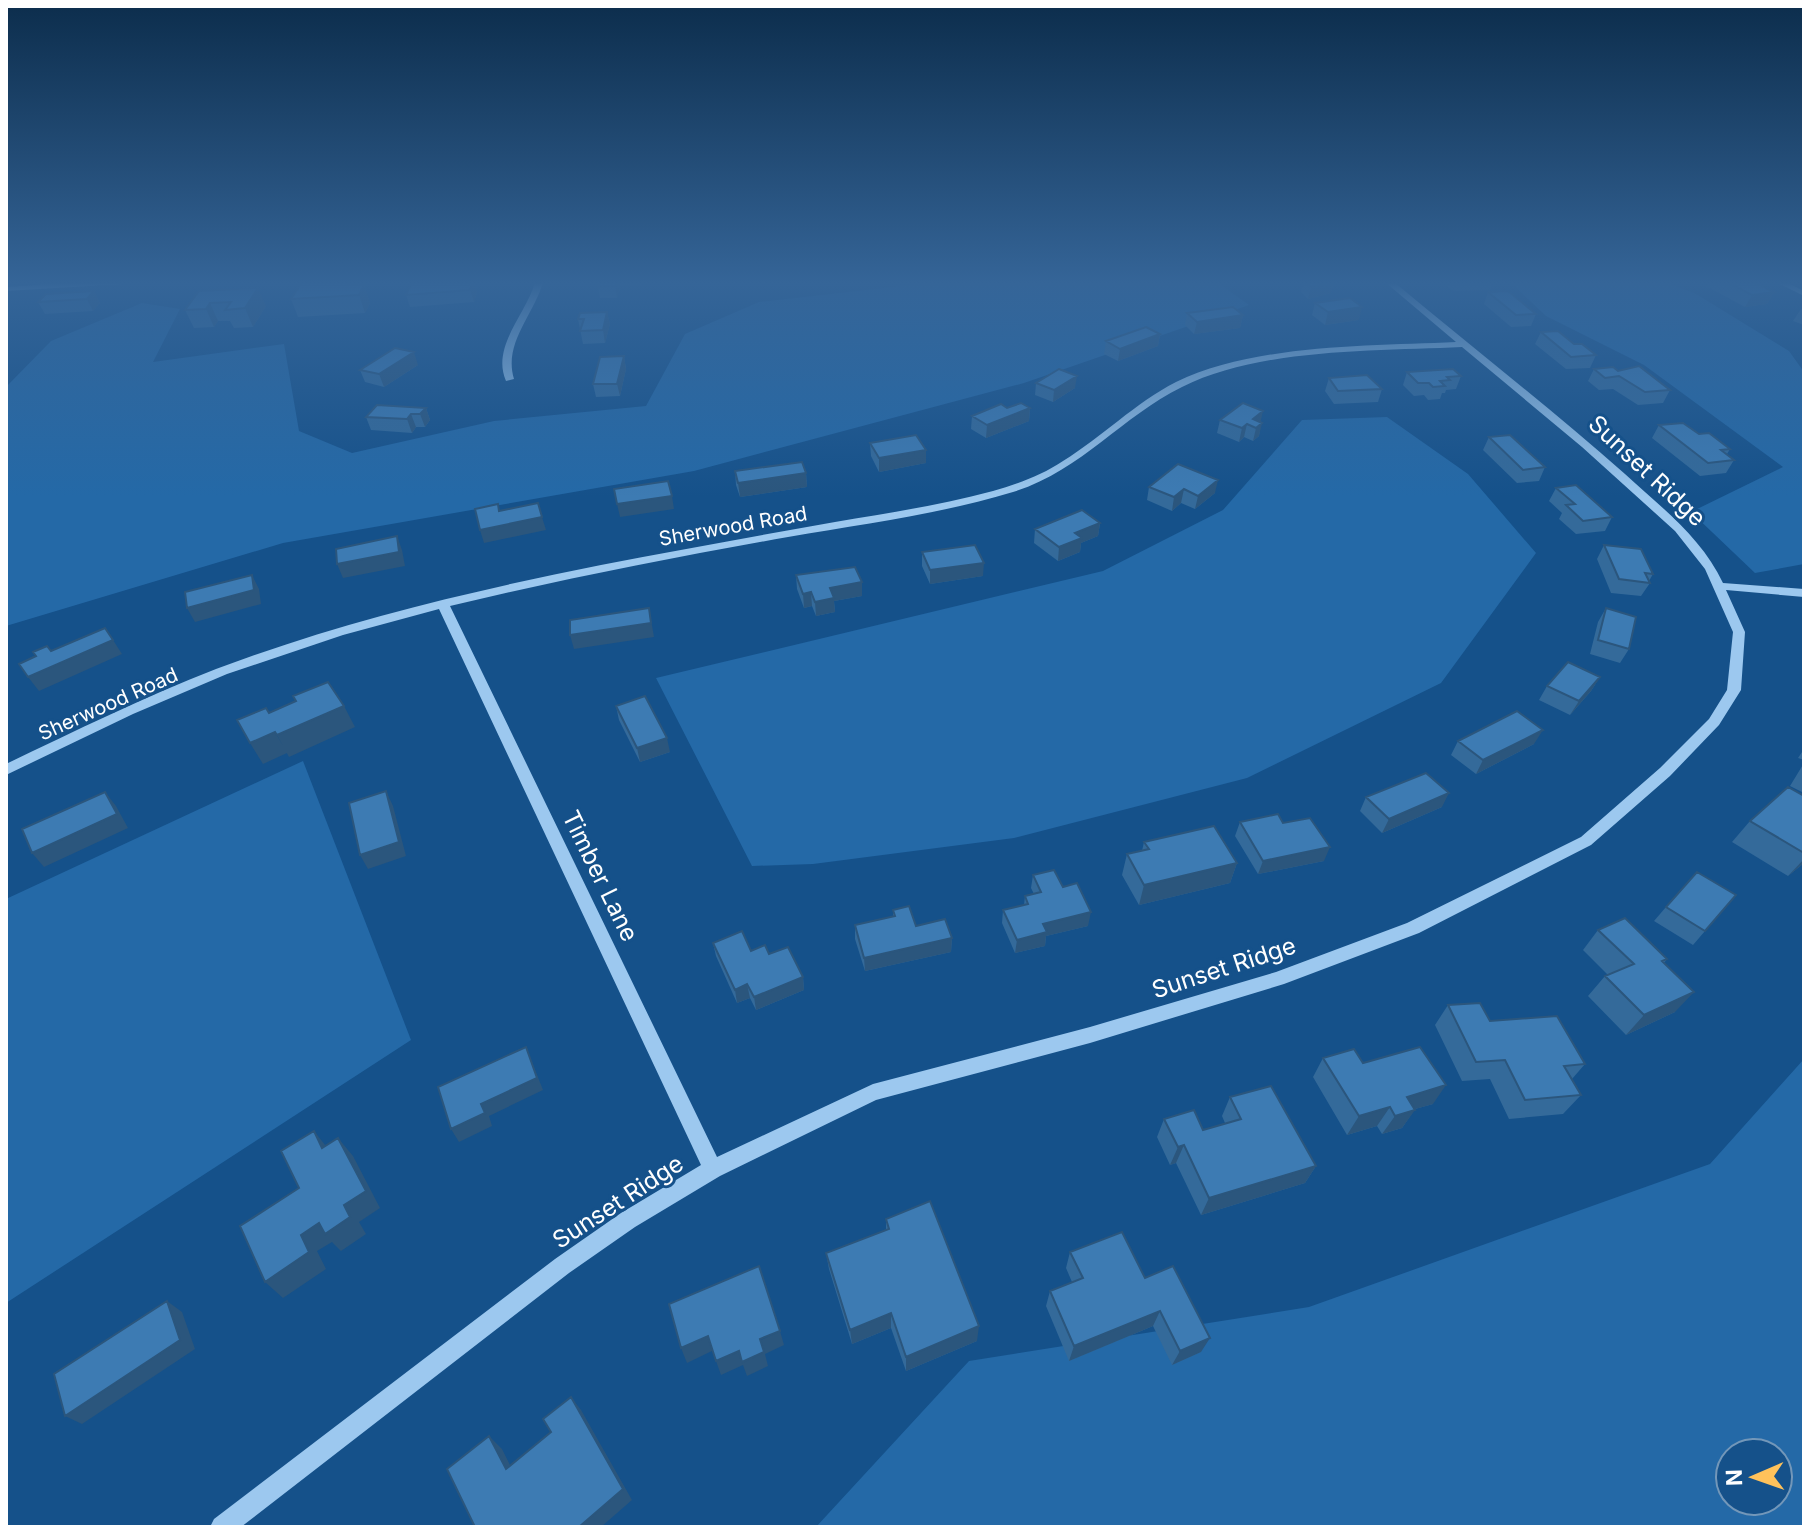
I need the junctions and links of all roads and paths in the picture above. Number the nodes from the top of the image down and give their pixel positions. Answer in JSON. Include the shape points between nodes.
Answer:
{"nodes":[{"id":1,"x":506,"y":354,"type":"edge"},
{"id":2,"x":1341,"y":354,"type":"edge"},
{"id":3,"x":1475,"y":354,"type":"edge"},
{"id":4,"x":509,"y":379,"type":"dead end"},
{"id":5,"x":1719,"y":586,"type":"junction"},
{"id":6,"x":1804,"y":593,"type":"edge"},
{"id":7,"x":443,"y":604,"type":"junction"},
{"id":8,"x":6,"y":770,"type":"edge"},
{"id":9,"x":713,"y":1169,"type":"junction"},
{"id":10,"x":222,"y":1527,"type":"edge"}],
"edges":[{"from":1,"to":4,"type":"street"},
{"from":2,"to":7,"type":"street","name":"Sherwood Road","via":[[1227,366],[1177,386],[1066,465],[1015,488],[949,505],[538,580]]},
{"from":3,"to":5,"type":"street","name":"Sunset Ridge","via":[[1679,529]]},
{"from":5,"to":6,"type":"street"},
{"from":5,"to":9,"type":"street","name":"Sunset Ridge","via":[[1739,632],[1734,690],[1714,722],[1665,772],[1586,841],[1413,928],[1305,969],[1090,1035],[873,1092]]},
{"from":7,"to":8,"type":"street","name":"Sherwood Road","via":[[250,661]]},
{"from":7,"to":9,"type":"street","name":"Timber Lane"},
{"from":9,"to":10,"type":"street","name":"Sunset Ridge","via":[[562,1266]]}]}
